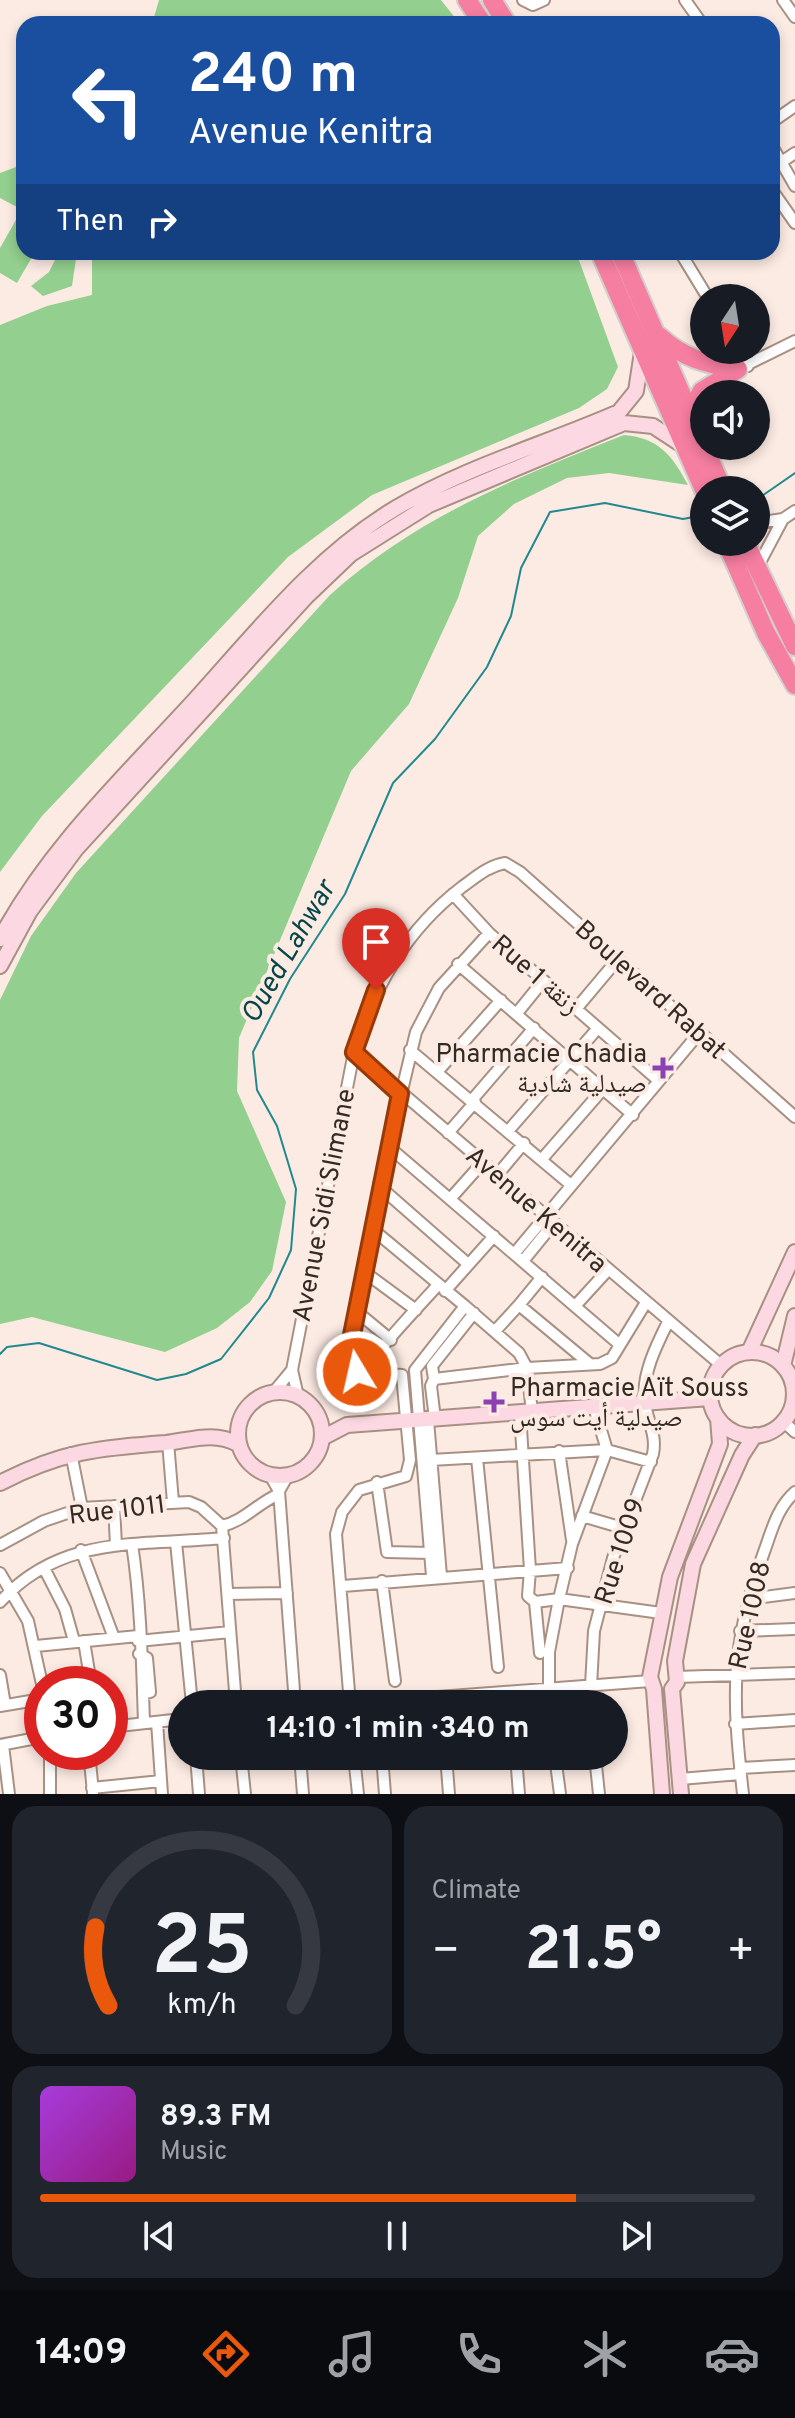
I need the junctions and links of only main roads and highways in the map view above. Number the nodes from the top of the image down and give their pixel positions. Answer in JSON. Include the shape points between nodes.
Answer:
{"nodes":[{"id":1,"x":603,"y":260,"type":"edge"},
{"id":2,"x":623,"y":260,"type":"edge"},
{"id":3,"x":654,"y":331,"type":"junction"},
{"id":4,"x":690,"y":357,"type":"edge"},
{"id":5,"x":738,"y":364,"type":"edge"},
{"id":6,"x":689,"y":414,"type":"junction"},
{"id":7,"x":707,"y":476,"type":"edge"},
{"id":8,"x":712,"y":476,"type":"edge"},
{"id":9,"x":737,"y":556,"type":"edge"},
{"id":10,"x":746,"y":556,"type":"edge"},
{"id":11,"x":748,"y":571,"type":"junction"},
{"id":12,"x":795,"y":632,"type":"edge"},
{"id":13,"x":795,"y":646,"type":"edge"},
{"id":14,"x":795,"y":685,"type":"edge"},
{"id":15,"x":795,"y":699,"type":"edge"}],
"edges":[{"from":1,"to":7,"type":"highway","via":[[686,448]]},
{"from":2,"to":3,"type":"highway"},
{"from":3,"to":4,"type":"highway"},
{"from":3,"to":6,"type":"highway"},
{"from":5,"to":6,"type":"highway","via":[[702,391]]},
{"from":6,"to":8,"type":"highway"},
{"from":9,"to":11,"type":"highway"},
{"from":10,"to":11,"type":"highway"},
{"from":11,"to":12,"type":"highway","via":[[768,581]]},
{"from":11,"to":13,"type":"highway"},
{"from":11,"to":14,"type":"highway"},
{"from":11,"to":15,"type":"highway","via":[[740,587]]}]}
